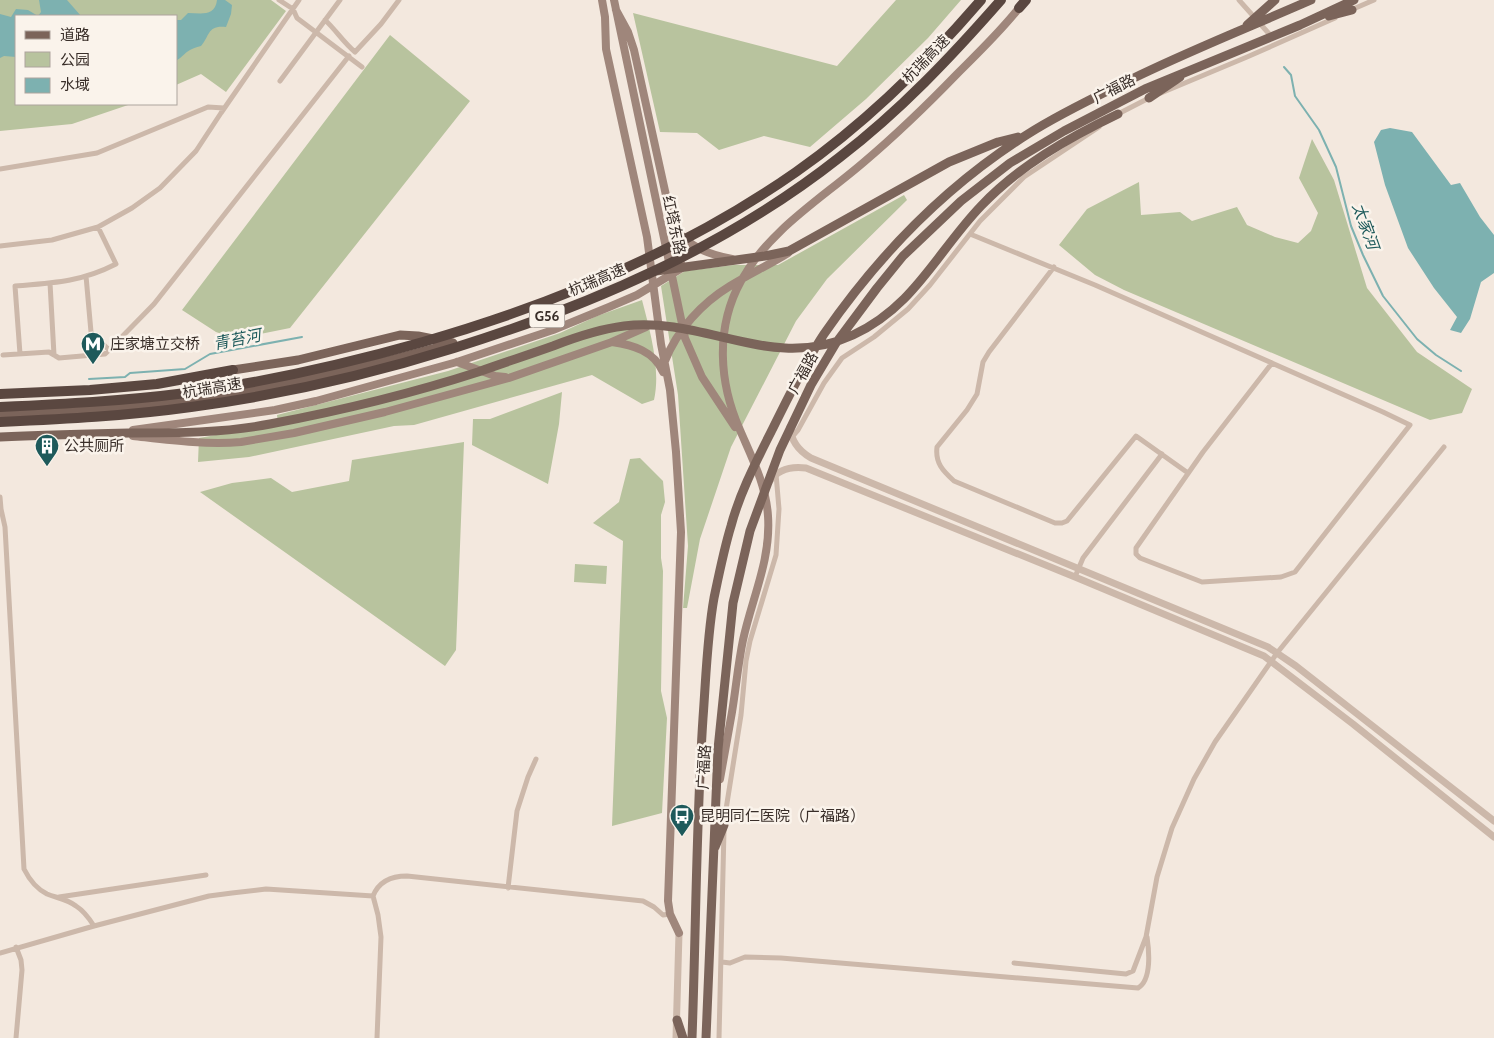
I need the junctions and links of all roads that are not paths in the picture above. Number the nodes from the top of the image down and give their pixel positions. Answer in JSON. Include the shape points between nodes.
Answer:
{"nodes":[{"id":1,"x":279,"y":0,"type":"edge"},
{"id":2,"x":299,"y":0,"type":"edge"},
{"id":3,"x":340,"y":0,"type":"edge"},
{"id":4,"x":400,"y":0,"type":"edge"},
{"id":5,"x":602,"y":0,"type":"edge"},
{"id":6,"x":614,"y":0,"type":"edge"},
{"id":7,"x":981,"y":0,"type":"edge"},
{"id":8,"x":1001,"y":0,"type":"edge"},
{"id":9,"x":1239,"y":0,"type":"edge"},
{"id":10,"x":1275,"y":0,"type":"edge"},
{"id":11,"x":1311,"y":0,"type":"edge"},
{"id":12,"x":1354,"y":0,"type":"edge"},
{"id":13,"x":1374,"y":0,"type":"edge"},
{"id":14,"x":1022,"y":4,"type":"edge"},
{"id":15,"x":293,"y":9,"type":"junction"},
{"id":16,"x":616,"y":10,"type":"junction"},
{"id":17,"x":1352,"y":10,"type":"junction"},
{"id":18,"x":325,"y":20,"type":"junction"},
{"id":19,"x":1257,"y":20,"type":"junction"},
{"id":20,"x":1300,"y":24,"type":"junction"},
{"id":21,"x":316,"y":32,"type":"junction"},
{"id":22,"x":1271,"y":36,"type":"junction"},
{"id":23,"x":349,"y":56,"type":"junction"},
{"id":24,"x":362,"y":67,"type":"dead end"},
{"id":25,"x":1188,"y":70,"type":"junction"},
{"id":26,"x":280,"y":82,"type":"dead end"},
{"id":27,"x":1149,"y":98,"type":"junction"},
{"id":28,"x":224,"y":108,"type":"junction"},
{"id":29,"x":1118,"y":114,"type":"junction"},
{"id":30,"x":1026,"y":135,"type":"junction"},
{"id":31,"x":0,"y":169,"type":"edge"},
{"id":32,"x":670,"y":219,"type":"junction"},
{"id":33,"x":98,"y":227,"type":"junction"},
{"id":34,"x":970,"y":234,"type":"junction"},
{"id":35,"x":0,"y":246,"type":"edge"},
{"id":36,"x":790,"y":251,"type":"junction"},
{"id":37,"x":734,"y":260,"type":"junction"},
{"id":38,"x":1054,"y":267,"type":"junction"},
{"id":39,"x":682,"y":268,"type":"junction"},
{"id":40,"x":652,"y":272,"type":"junction"},
{"id":41,"x":86,"y":276,"type":"junction"},
{"id":42,"x":50,"y":283,"type":"junction"},
{"id":43,"x":653,"y":285,"type":"junction"},
{"id":44,"x":658,"y":321,"type":"junction"},
{"id":45,"x":612,"y":342,"type":"junction"},
{"id":46,"x":454,"y":344,"type":"junction"},
{"id":47,"x":109,"y":350,"type":"junction"},
{"id":48,"x":20,"y":354,"type":"junction"},
{"id":49,"x":3,"y":355,"type":"dead end"},
{"id":50,"x":54,"y":355,"type":"junction"},
{"id":51,"x":457,"y":362,"type":"junction"},
{"id":52,"x":664,"y":362,"type":"junction"},
{"id":53,"x":1272,"y":363,"type":"junction"},
{"id":54,"x":233,"y":370,"type":"joint"},
{"id":55,"x":509,"y":378,"type":"junction"},
{"id":56,"x":668,"y":383,"type":"junction"},
{"id":57,"x":0,"y":394,"type":"edge"},
{"id":58,"x":0,"y":407,"type":"edge"},
{"id":59,"x":0,"y":415,"type":"edge"},
{"id":60,"x":0,"y":422,"type":"edge"},
{"id":61,"x":790,"y":427,"type":"junction"},
{"id":62,"x":108,"y":433,"type":"junction"},
{"id":63,"x":792,"y":437,"type":"junction"},
{"id":64,"x":0,"y":438,"type":"edge"},
{"id":65,"x":745,"y":441,"type":"junction"},
{"id":66,"x":1444,"y":447,"type":"dead end"},
{"id":67,"x":780,"y":450,"type":"junction"},
{"id":68,"x":1162,"y":454,"type":"junction"},
{"id":69,"x":1188,"y":473,"type":"junction"},
{"id":70,"x":775,"y":475,"type":"junction"},
{"id":71,"x":764,"y":490,"type":"junction"},
{"id":72,"x":891,"y":492,"type":"junction"},
{"id":73,"x":0,"y":497,"type":"edge"},
{"id":74,"x":887,"y":502,"type":"junction"},
{"id":75,"x":0,"y":509,"type":"edge"},
{"id":76,"x":1030,"y":549,"type":"junction"},
{"id":77,"x":1027,"y":558,"type":"junction"},
{"id":78,"x":1078,"y":568,"type":"junction"},
{"id":79,"x":1075,"y":577,"type":"junction"},
{"id":80,"x":1277,"y":653,"type":"junction"},
{"id":81,"x":1272,"y":662,"type":"junction"},
{"id":82,"x":536,"y":759,"type":"dead end"},
{"id":83,"x":1426,"y":768,"type":"junction"},
{"id":84,"x":1419,"y":777,"type":"junction"},
{"id":85,"x":715,"y":806,"type":"junction"},
{"id":86,"x":1494,"y":821,"type":"edge"},
{"id":87,"x":724,"y":825,"type":"junction"},
{"id":88,"x":1494,"y":837,"type":"edge"},
{"id":89,"x":712,"y":854,"type":"junction"},
{"id":90,"x":206,"y":875,"type":"dead end"},
{"id":91,"x":508,"y":888,"type":"junction"},
{"id":92,"x":373,"y":896,"type":"junction"},
{"id":93,"x":58,"y":897,"type":"junction"},
{"id":94,"x":670,"y":914,"type":"junction"},
{"id":95,"x":94,"y":926,"type":"junction"},
{"id":96,"x":679,"y":933,"type":"joint"},
{"id":97,"x":1146,"y":937,"type":"junction"},
{"id":98,"x":16,"y":947,"type":"junction"},
{"id":99,"x":0,"y":953,"type":"edge"},
{"id":100,"x":722,"y":962,"type":"junction"},
{"id":101,"x":1014,"y":963,"type":"dead end"},
{"id":102,"x":676,"y":1020,"type":"junction"},
{"id":103,"x":16,"y":1038,"type":"edge"},
{"id":104,"x":377,"y":1038,"type":"edge"},
{"id":105,"x":676,"y":1038,"type":"edge"},
{"id":106,"x":683,"y":1038,"type":"edge"},
{"id":107,"x":692,"y":1038,"type":"edge"},
{"id":108,"x":706,"y":1038,"type":"edge"},
{"id":109,"x":719,"y":1038,"type":"edge"}],
"edges":[{"from":1,"to":15,"type":"street"},
{"from":2,"to":15,"type":"street"},
{"from":3,"to":18,"type":"street"},
{"from":4,"to":18,"type":"street","via":[[355,52]]},
{"from":5,"to":40,"type":"main road","name":"红塔东路","via":[[606,49]]},
{"from":6,"to":16,"type":"main road","name":"红塔东路"},
{"from":7,"to":58,"type":"highway","name":"杭瑞高速","number":"G56","via":[[903,84],[811,161],[709,227],[603,279],[450,334],[303,372],[159,396]]},
{"from":8,"to":60,"type":"highway","name":"杭瑞高速","number":"G56","via":[[913,94],[820,173],[770,208],[708,244],[608,293],[447,350],[306,387],[160,411]]},
{"from":9,"to":19,"type":"street"},
{"from":10,"to":19,"type":"main road"},
{"from":11,"to":19,"type":"main road","name":"广福路"},
{"from":12,"to":20,"type":"main road","name":"广福路"},
{"from":13,"to":17,"type":"street"},
{"from":14,"to":65,"type":"main road","via":[[935,97],[802,212],[751,265],[729,309],[723,344],[729,402]]},
{"from":15,"to":21,"type":"street","via":[[298,18]]},
{"from":15,"to":28,"type":"street"},
{"from":16,"to":32,"type":"main road","via":[[634,50]]},
{"from":16,"to":65,"type":"main road","name":"红塔东路","via":[[685,338],[702,377]]},
{"from":17,"to":20,"type":"main road"},
{"from":17,"to":27,"type":"street"},
{"from":18,"to":21,"type":"street"},
{"from":19,"to":22,"type":"street"},
{"from":19,"to":30,"type":"main road","name":"广福路","via":[[1095,96]]},
{"from":20,"to":22,"type":"main road","name":"广福路"},
{"from":21,"to":23,"type":"street"},
{"from":21,"to":26,"type":"street"},
{"from":22,"to":25,"type":"main road","name":"广福路"},
{"from":23,"to":24,"type":"street"},
{"from":23,"to":47,"type":"street","via":[[154,304]]},
{"from":25,"to":27,"type":"main road"},
{"from":25,"to":61,"type":"main road","name":"广福路","via":[[1064,131],[1010,163],[961,201],[903,256],[872,295],[836,343]]},
{"from":27,"to":29,"type":"street"},
{"from":28,"to":31,"type":"street","via":[[208,107],[98,153]]},
{"from":28,"to":33,"type":"street","via":[[196,151],[174,176],[132,208]]},
{"from":29,"to":34,"type":"street","via":[[1024,177]]},
{"from":29,"to":62,"type":"main road","via":[[1070,138],[1019,172],[970,217],[907,296],[875,323],[845,338],[816,346],[774,348],[684,328],[644,324],[604,329],[471,374],[266,425],[196,432]]},
{"from":30,"to":36,"type":"main road","via":[[998,142],[949,162]]},
{"from":30,"to":107,"type":"main road","name":"广福路","via":[[952,191],[893,247],[865,280],[823,336],[797,380],[743,490],[714,599],[709,639],[696,844]]},
{"from":32,"to":37,"type":"main road","via":[[679,234],[697,248]]},
{"from":32,"to":39,"type":"main road"},
{"from":33,"to":35,"type":"street","via":[[52,240]]},
{"from":33,"to":41,"type":"street","via":[[116,264]]},
{"from":34,"to":38,"type":"street"},
{"from":34,"to":63,"type":"street","via":[[908,309],[842,358]]},
{"from":36,"to":37,"type":"main road"},
{"from":36,"to":52,"type":"main road","via":[[704,305],[674,343]]},
{"from":37,"to":39,"type":"main road"},
{"from":38,"to":53,"type":"street"},
{"from":38,"to":68,"type":"street","via":[[983,362],[977,394],[937,448],[937,462],[954,481],[1055,523],[1062,523],[1067,521],[1136,436]]},
{"from":39,"to":40,"type":"main road"},
{"from":39,"to":43,"type":"main road"},
{"from":40,"to":43,"type":"main road","name":"红塔东路"},
{"from":40,"to":46,"type":"main road"},
{"from":41,"to":42,"type":"street"},
{"from":41,"to":47,"type":"street","via":[[91,332]]},
{"from":42,"to":48,"type":"street","via":[[15,286]]},
{"from":42,"to":50,"type":"street"},
{"from":43,"to":44,"type":"main road","name":"红塔东路"},
{"from":43,"to":51,"type":"main road","via":[[637,295],[553,330]]},
{"from":44,"to":45,"type":"main road"},
{"from":44,"to":52,"type":"main road","name":"红塔东路"},
{"from":45,"to":55,"type":"main road"},
{"from":45,"to":56,"type":"main road","via":[[642,350],[660,366]]},
{"from":46,"to":54,"type":"main road","via":[[400,335],[298,360]]},
{"from":46,"to":59,"type":"main road","via":[[329,376],[202,398],[123,408]]},
{"from":47,"to":50,"type":"street","via":[[105,354],[59,358]]},
{"from":48,"to":49,"type":"street"},
{"from":48,"to":50,"type":"street","via":[[48,352]]},
{"from":51,"to":55,"type":"main road"},
{"from":51,"to":62,"type":"main road","via":[[316,401]]},
{"from":52,"to":56,"type":"main road","name":"红塔东路"},
{"from":53,"to":69,"type":"street"},
{"from":53,"to":69,"type":"street","via":[[1410,425],[1295,572],[1281,578],[1202,582],[1136,554],[1136,548]]},
{"from":54,"to":57,"type":"highway","via":[[169,382]]},
{"from":55,"to":62,"type":"main road","via":[[376,414],[241,442],[207,444]]},
{"from":56,"to":94,"type":"main road","name":"红塔东路","via":[[681,532]]},
{"from":61,"to":63,"type":"street"},
{"from":61,"to":67,"type":"main road","name":"广福路"},
{"from":62,"to":64,"type":"main road"},
{"from":63,"to":67,"type":"street"},
{"from":63,"to":72,"type":"street","via":[[810,458]]},
{"from":65,"to":85,"type":"main road","via":[[765,493],[768,536],[763,572],[742,642]]},
{"from":66,"to":80,"type":"street"},
{"from":67,"to":70,"type":"street"},
{"from":67,"to":71,"type":"main road","name":"广福路"},
{"from":68,"to":69,"type":"street"},
{"from":68,"to":78,"type":"street"},
{"from":70,"to":71,"type":"street"},
{"from":70,"to":74,"type":"street","via":[[791,468],[806,468]]},
{"from":70,"to":87,"type":"street","via":[[779,509],[776,555],[746,661],[742,715]]},
{"from":71,"to":85,"type":"main road","name":"广福路","via":[[750,531],[733,603]]},
{"from":72,"to":74,"type":"street"},
{"from":72,"to":76,"type":"street"},
{"from":73,"to":75,"type":"street"},
{"from":74,"to":77,"type":"street"},
{"from":75,"to":93,"type":"street","via":[[6,527],[24,869],[40,889]]},
{"from":76,"to":77,"type":"street"},
{"from":76,"to":78,"type":"street"},
{"from":77,"to":79,"type":"street"},
{"from":78,"to":79,"type":"street"},
{"from":78,"to":80,"type":"street","via":[[1256,641]]},
{"from":79,"to":81,"type":"street","via":[[1243,646]]},
{"from":80,"to":81,"type":"street"},
{"from":80,"to":83,"type":"street"},
{"from":81,"to":84,"type":"street"},
{"from":81,"to":97,"type":"street","via":[[1215,742],[1194,779],[1172,828],[1157,877]]},
{"from":82,"to":91,"type":"street","via":[[517,811]]},
{"from":83,"to":84,"type":"street"},
{"from":83,"to":86,"type":"street"},
{"from":84,"to":88,"type":"street"},
{"from":85,"to":87,"type":"main road"},
{"from":85,"to":89,"type":"main road","name":"广福路"},
{"from":87,"to":89,"type":"main road"},
{"from":87,"to":100,"type":"street"},
{"from":89,"to":108,"type":"main road","name":"广福路"},
{"from":90,"to":93,"type":"street"},
{"from":91,"to":92,"type":"street","via":[[395,876],[379,886]]},
{"from":91,"to":94,"type":"street","via":[[643,901],[663,915]]},
{"from":92,"to":95,"type":"street","via":[[258,890],[209,896]]},
{"from":92,"to":104,"type":"street","via":[[381,937]]},
{"from":93,"to":95,"type":"street","via":[[75,905]]},
{"from":94,"to":96,"type":"main road"},
{"from":95,"to":98,"type":"street"},
{"from":96,"to":102,"type":"street"},
{"from":97,"to":100,"type":"street","via":[[1149,954],[1146,979],[1138,988],[782,958],[745,957],[730,963]]},
{"from":97,"to":101,"type":"street","via":[[1133,971],[1126,974]]},
{"from":98,"to":99,"type":"street"},
{"from":98,"to":103,"type":"street","via":[[22,970]]},
{"from":100,"to":109,"type":"street"},
{"from":102,"to":105,"type":"street"},
{"from":102,"to":106,"type":"main road"}]}
